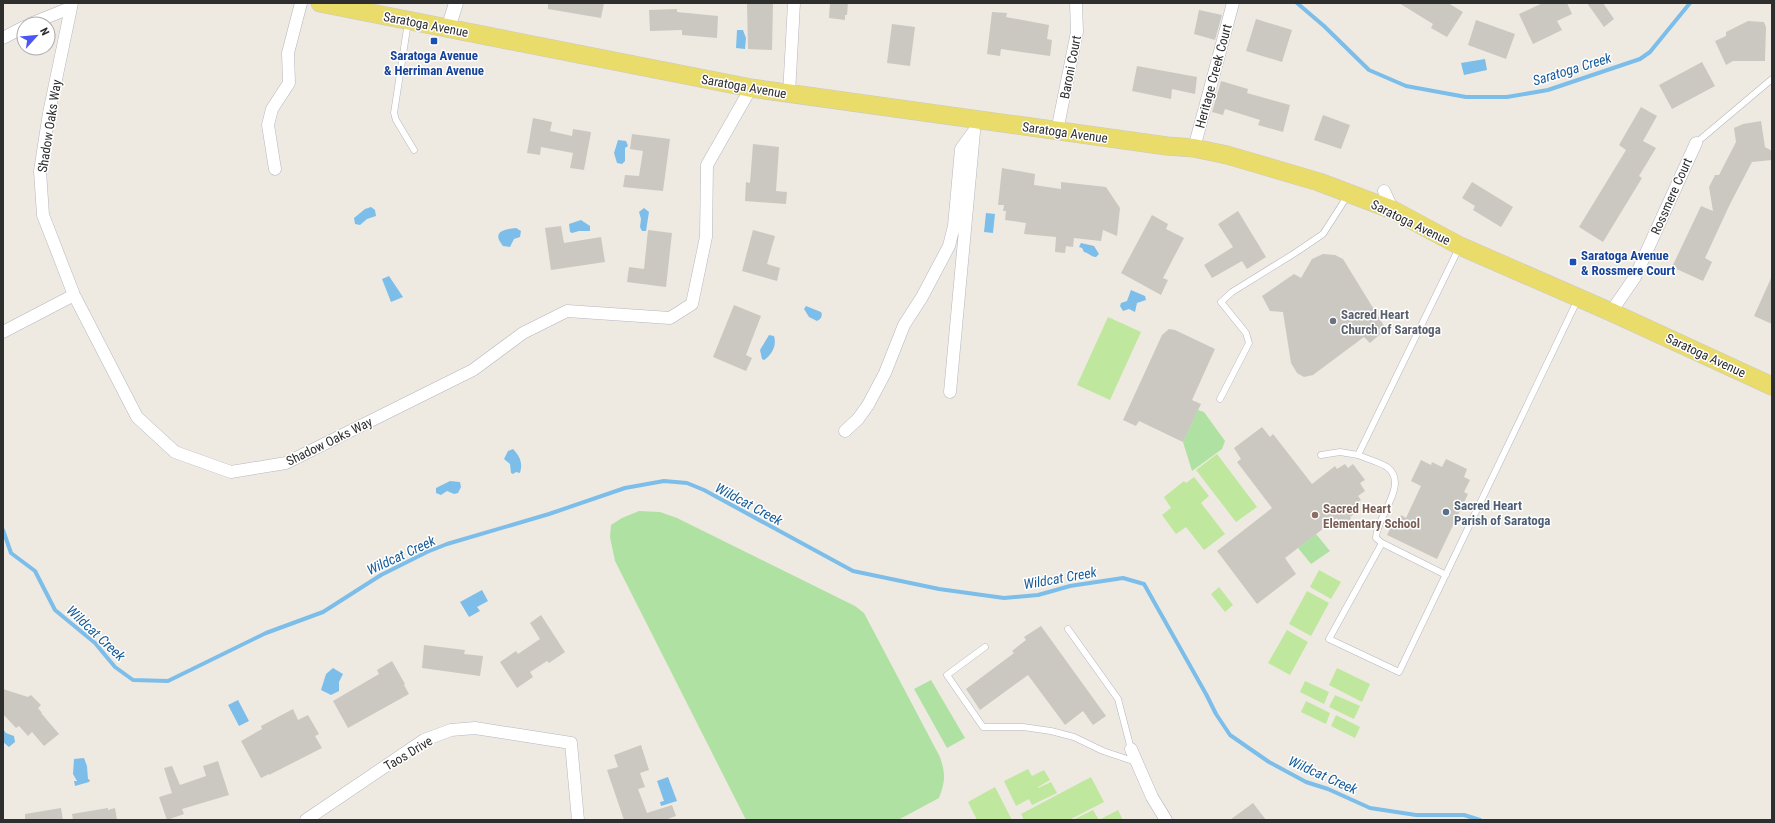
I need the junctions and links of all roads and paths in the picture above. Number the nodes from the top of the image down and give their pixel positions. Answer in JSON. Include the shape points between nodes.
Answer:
{"nodes":[{"id":1,"x":301,"y":3,"type":"edge"},
{"id":2,"x":320,"y":3,"type":"edge"},
{"id":3,"x":456,"y":3,"type":"edge"},
{"id":4,"x":794,"y":3,"type":"edge"},
{"id":5,"x":1076,"y":3,"type":"edge"},
{"id":6,"x":1233,"y":3,"type":"edge"},
{"id":7,"x":71,"y":6,"type":"edge"},
{"id":8,"x":48,"y":16,"type":"edge"},
{"id":9,"x":408,"y":21,"type":"junction"},
{"id":10,"x":448,"y":28,"type":"junction"},
{"id":11,"x":16,"y":31,"type":"edge"},
{"id":12,"x":3,"y":38,"type":"edge"},
{"id":13,"x":1772,"y":79,"type":"edge"},
{"id":14,"x":751,"y":88,"type":"junction"},
{"id":15,"x":789,"y":94,"type":"junction"},
{"id":16,"x":974,"y":126,"type":"junction"},
{"id":17,"x":1057,"y":131,"type":"junction"},
{"id":18,"x":1696,"y":143,"type":"joint"},
{"id":19,"x":1194,"y":148,"type":"junction"},
{"id":20,"x":414,"y":150,"type":"dead end"},
{"id":21,"x":275,"y":169,"type":"dead end"},
{"id":22,"x":1384,"y":191,"type":"dead end"},
{"id":23,"x":1349,"y":193,"type":"junction"},
{"id":24,"x":1392,"y":210,"type":"junction"},
{"id":25,"x":1460,"y":246,"type":"junction"},
{"id":26,"x":74,"y":295,"type":"junction"},
{"id":27,"x":1578,"y":298,"type":"junction"},
{"id":28,"x":1611,"y":312,"type":"junction"},
{"id":29,"x":3,"y":332,"type":"edge"},
{"id":30,"x":1772,"y":386,"type":"edge"},
{"id":31,"x":950,"y":392,"type":"dead end"},
{"id":32,"x":1220,"y":398,"type":"dead end"},
{"id":33,"x":845,"y":431,"type":"dead end"},
{"id":34,"x":1322,"y":455,"type":"dead end"},
{"id":35,"x":1358,"y":455,"type":"junction"},
{"id":36,"x":1382,"y":543,"type":"junction"},
{"id":37,"x":1446,"y":574,"type":"junction"},
{"id":38,"x":1068,"y":629,"type":"dead end"},
{"id":39,"x":985,"y":647,"type":"dead end"},
{"id":40,"x":1131,"y":749,"type":"joint"},
{"id":41,"x":1136,"y":762,"type":"junction"},
{"id":42,"x":306,"y":820,"type":"edge"},
{"id":43,"x":578,"y":820,"type":"edge"},
{"id":44,"x":1166,"y":820,"type":"edge"}],
"edges":[{"from":1,"to":21,"type":"street","via":[[288,53],[289,83],[272,109],[268,125]]},
{"from":2,"to":9,"type":"main road","name":"Saratoga Avenue"},
{"from":3,"to":10,"type":"street"},
{"from":4,"to":15,"type":"street"},
{"from":5,"to":17,"type":"street","name":"Baroni Court","via":[[1078,32]]},
{"from":6,"to":19,"type":"street","name":"Heritage Creek Court"},
{"from":7,"to":8,"type":"street"},
{"from":7,"to":26,"type":"street","name":"Shadow Oaks Way","via":[[40,171],[43,215]]},
{"from":9,"to":10,"type":"main road","name":"Saratoga Avenue"},
{"from":9,"to":20,"type":"lane","via":[[394,113]]},
{"from":10,"to":14,"type":"main road","name":"Saratoga Avenue"},
{"from":11,"to":12,"type":"street"},
{"from":13,"to":18,"type":"lane"},
{"from":14,"to":15,"type":"main road","name":"Saratoga Avenue"},
{"from":14,"to":26,"type":"street","name":"Shadow Oaks Way","via":[[707,165],[706,237],[692,304],[670,318],[567,311],[523,333],[473,370],[286,463],[231,472],[175,452],[137,416]]},
{"from":15,"to":16,"type":"main road","name":"Saratoga Avenue"},
{"from":16,"to":17,"type":"main road","name":"Saratoga Avenue"},
{"from":16,"to":31,"type":"street"},
{"from":16,"to":33,"type":"street","via":[[961,150],[954,226],[948,246],[922,297],[904,325],[885,373],[868,405]]},
{"from":17,"to":19,"type":"main road","name":"Saratoga Avenue"},
{"from":18,"to":28,"type":"street","name":"Rossmere Court","via":[[1635,277]]},
{"from":19,"to":23,"type":"main road","name":"Saratoga Avenue","via":[[1234,157]]},
{"from":22,"to":24,"type":"street"},
{"from":23,"to":24,"type":"main road","name":"Saratoga Avenue"},
{"from":23,"to":32,"type":"lane","via":[[1323,234],[1232,292],[1221,302],[1246,333],[1249,343]]},
{"from":24,"to":25,"type":"main road","name":"Saratoga Avenue"},
{"from":25,"to":27,"type":"main road","name":"Saratoga Avenue"},
{"from":25,"to":35,"type":"lane"},
{"from":26,"to":29,"type":"street"},
{"from":27,"to":28,"type":"main road","name":"Saratoga Avenue"},
{"from":27,"to":37,"type":"lane"},
{"from":28,"to":30,"type":"main road","name":"Saratoga Avenue"},
{"from":34,"to":35,"type":"lane","via":[[1340,452]]},
{"from":35,"to":36,"type":"lane","via":[[1387,467],[1395,479],[1396,487],[1376,530],[1376,538]]},
{"from":36,"to":37,"type":"lane"},
{"from":36,"to":37,"type":"lane","via":[[1329,639],[1399,672]]},
{"from":38,"to":40,"type":"lane","via":[[1118,699]]},
{"from":39,"to":41,"type":"lane","via":[[947,675],[983,727],[1023,726],[1050,731],[1074,737],[1103,751]]},
{"from":40,"to":41,"type":"street"},
{"from":41,"to":44,"type":"street"},
{"from":42,"to":43,"type":"street","name":"Taos Drive","via":[[424,740],[451,730],[475,728],[571,743]]}]}
